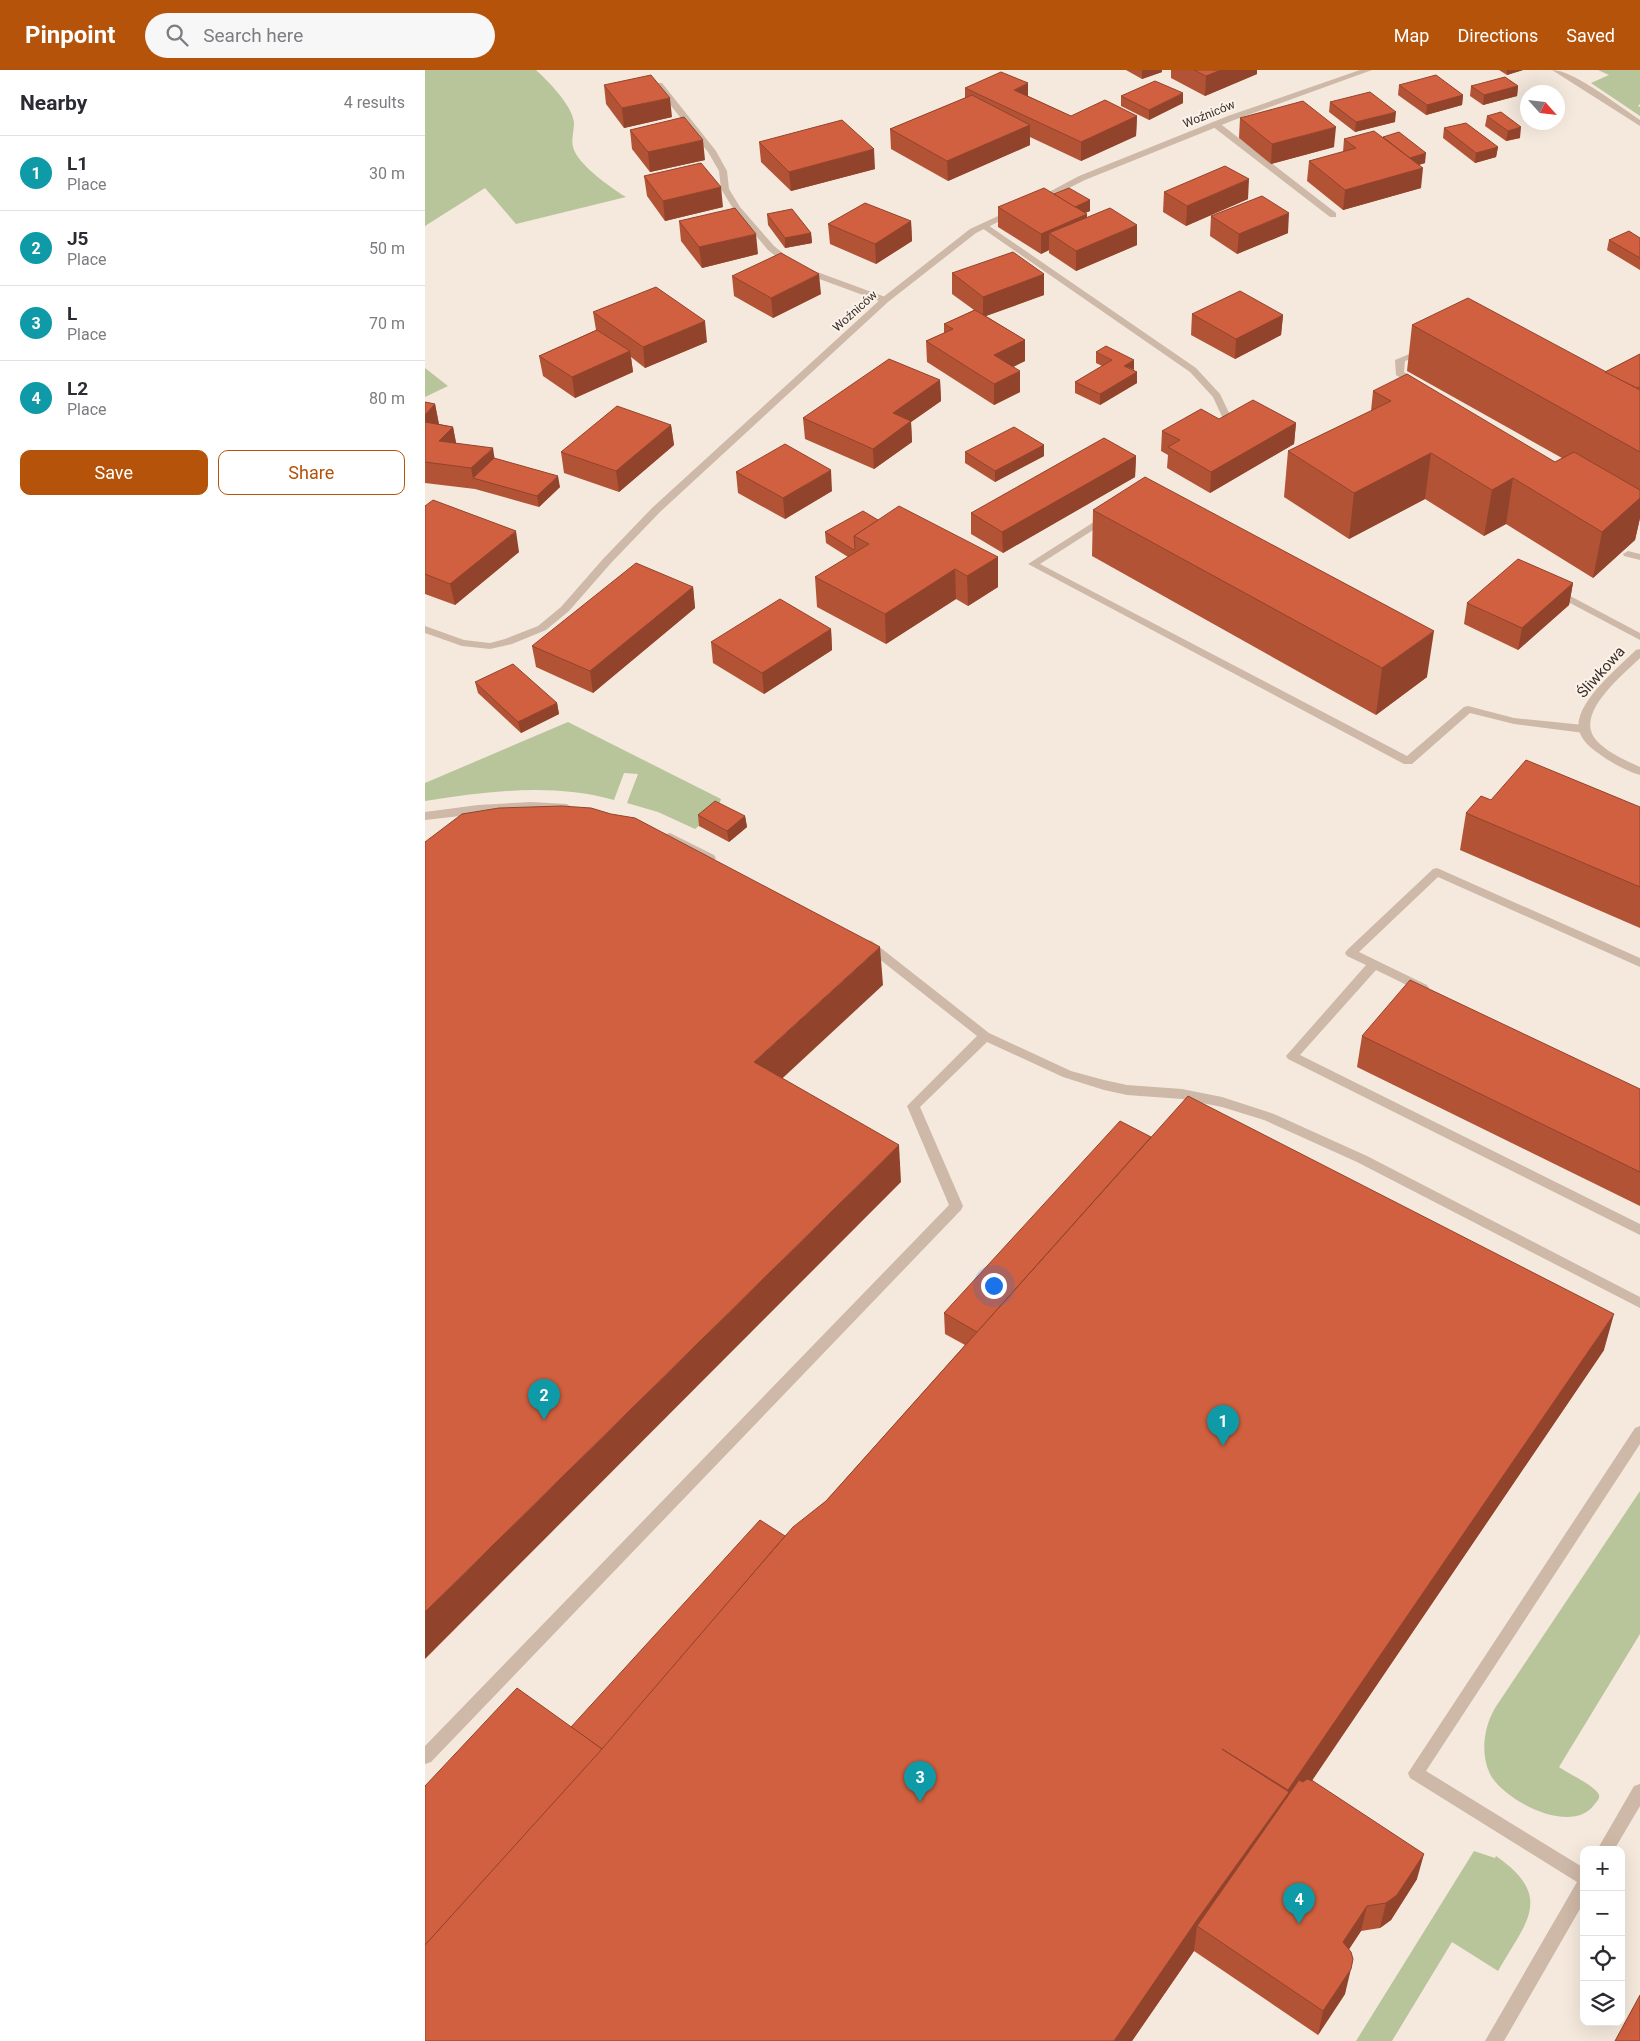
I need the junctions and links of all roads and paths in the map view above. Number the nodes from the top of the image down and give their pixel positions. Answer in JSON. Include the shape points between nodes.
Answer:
{"nodes":[{"id":1,"x":1368,"y":70,"type":"edge"},
{"id":2,"x":1556,"y":70,"type":"edge"},
{"id":3,"x":1353,"y":72,"type":"edge"},
{"id":4,"x":657,"y":83,"type":"edge"},
{"id":5,"x":1215,"y":124,"type":"junction"},
{"id":6,"x":1640,"y":124,"type":"edge"},
{"id":7,"x":1333,"y":215,"type":"dead end"},
{"id":8,"x":985,"y":226,"type":"junction"},
{"id":9,"x":885,"y":300,"type":"junction"},
{"id":10,"x":1435,"y":346,"type":"edge"},
{"id":11,"x":1425,"y":388,"type":"edge"},
{"id":12,"x":1227,"y":419,"type":"edge"},
{"id":13,"x":1116,"y":511,"type":"edge"},
{"id":14,"x":1628,"y":554,"type":"edge"},
{"id":15,"x":1640,"y":558,"type":"edge"},
{"id":16,"x":1547,"y":586,"type":"edge"},
{"id":17,"x":425,"y":629,"type":"edge"},
{"id":18,"x":1640,"y":637,"type":"edge"},
{"id":19,"x":1640,"y":652,"type":"edge"},
{"id":20,"x":1584,"y":729,"type":"junction"},
{"id":21,"x":1640,"y":771,"type":"edge"},
{"id":22,"x":578,"y":809,"type":"edge"},
{"id":23,"x":425,"y":816,"type":"edge"},
{"id":24,"x":662,"y":834,"type":"edge"},
{"id":25,"x":721,"y":864,"type":"edge"},
{"id":26,"x":861,"y":939,"type":"edge"},
{"id":27,"x":1640,"y":963,"type":"edge"},
{"id":28,"x":1374,"y":964,"type":"junction"},
{"id":29,"x":1436,"y":994,"type":"edge"},
{"id":30,"x":985,"y":1036,"type":"junction"},
{"id":31,"x":1640,"y":1230,"type":"edge"},
{"id":32,"x":1640,"y":1303,"type":"edge"},
{"id":33,"x":1640,"y":1432,"type":"edge"},
{"id":34,"x":425,"y":1757,"type":"edge"},
{"id":35,"x":1640,"y":1791,"type":"edge"},
{"id":36,"x":1607,"y":1846,"type":"edge"},
{"id":37,"x":1580,"y":1875,"type":"edge"},
{"id":38,"x":1581,"y":1891,"type":"edge"},
{"id":39,"x":1494,"y":2041,"type":"edge"}],
"edges":[{"from":1,"to":3,"type":"street","name":"Woźniców"},
{"from":2,"to":6,"type":"street"},
{"from":3,"to":5,"type":"street","name":"Woźniców"},
{"from":4,"to":9,"type":"street","via":[[712,151],[723,171],[725,188],[737,208],[771,248],[806,271]]},
{"from":5,"to":7,"type":"street"},
{"from":5,"to":8,"type":"street","name":"Woźniców","via":[[1082,178]]},
{"from":8,"to":9,"type":"street","name":"Woźniców","via":[[973,231]]},
{"from":8,"to":12,"type":"street","via":[[1193,370],[1217,396]]},
{"from":9,"to":17,"type":"street","name":"Woźniców","via":[[656,510],[565,609],[542,628],[489,646],[463,643]]},
{"from":10,"to":11,"type":"street","via":[[1400,360],[1399,373]]},
{"from":13,"to":20,"type":"street","via":[[1033,564],[1408,761],[1468,709],[1515,721]]},
{"from":14,"to":15,"type":"street"},
{"from":16,"to":18,"type":"street"},
{"from":19,"to":20,"type":"street","name":"Śliwkowa","via":[[1592,701],[1585,714]]},
{"from":20,"to":21,"type":"street","via":[[1589,741],[1602,752]]},
{"from":22,"to":23,"type":"street","via":[[518,806]]},
{"from":24,"to":25,"type":"street"},
{"from":26,"to":30,"type":"street"},
{"from":27,"to":28,"type":"street","via":[[1437,872],[1351,953]]},
{"from":28,"to":29,"type":"street"},
{"from":28,"to":31,"type":"street","via":[[1292,1056]]},
{"from":30,"to":32,"type":"street","via":[[1067,1074],[1104,1085],[1183,1094],[1269,1117],[1362,1159]]},
{"from":30,"to":34,"type":"street","via":[[913,1106],[956,1206]]},
{"from":33,"to":37,"type":"street","via":[[1416,1772]]},
{"from":35,"to":36,"type":"street"},
{"from":38,"to":39,"type":"street"}]}
